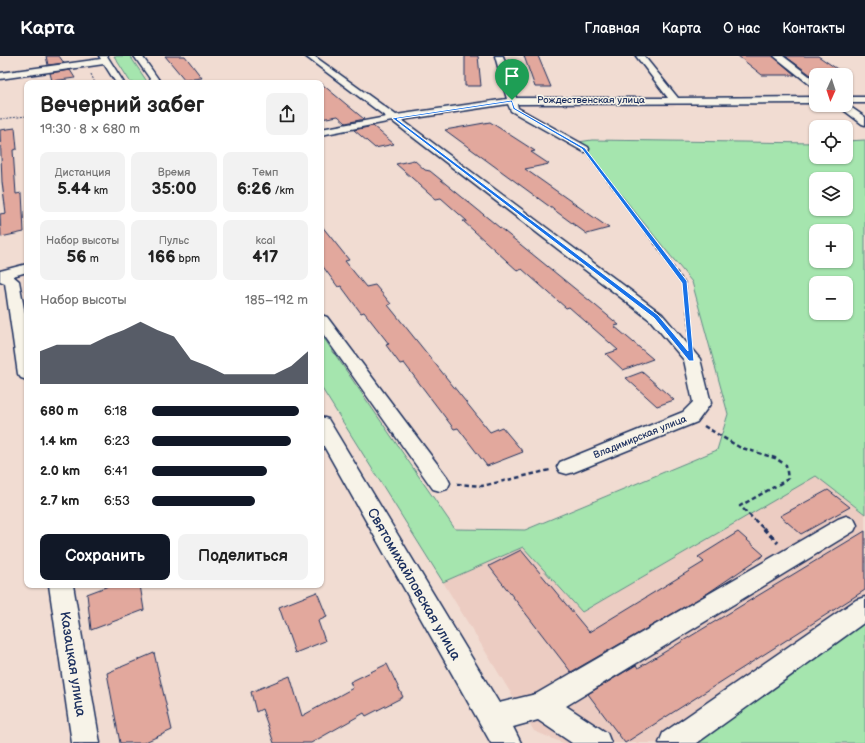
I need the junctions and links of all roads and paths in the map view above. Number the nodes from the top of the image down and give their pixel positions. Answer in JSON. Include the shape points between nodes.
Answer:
{"nodes":[{"id":1,"x":138,"y":56,"type":"edge"},
{"id":2,"x":309,"y":56,"type":"edge"},
{"id":3,"x":500,"y":56,"type":"edge"},
{"id":4,"x":640,"y":56,"type":"edge"},
{"id":5,"x":778,"y":56,"type":"edge"},
{"id":6,"x":105,"y":59,"type":"edge"},
{"id":7,"x":0,"y":76,"type":"edge"},
{"id":8,"x":118,"y":80,"type":"edge"},
{"id":9,"x":155,"y":80,"type":"edge"},
{"id":10,"x":809,"y":80,"type":"edge"},
{"id":11,"x":512,"y":100,"type":"junction"},
{"id":12,"x":675,"y":100,"type":"junction"},
{"id":13,"x":809,"y":100,"type":"edge"},
{"id":14,"x":853,"y":100,"type":"edge"},
{"id":15,"x":865,"y":100,"type":"edge"},
{"id":16,"x":851,"y":112,"type":"edge"},
{"id":17,"x":24,"y":116,"type":"edge"},
{"id":18,"x":394,"y":118,"type":"junction"},
{"id":19,"x":0,"y":119,"type":"edge"},
{"id":20,"x":865,"y":122,"type":"edge"},
{"id":21,"x":324,"y":131,"type":"edge"},
{"id":22,"x":584,"y":149,"type":"joint"},
{"id":23,"x":24,"y":269,"type":"edge"},
{"id":24,"x":0,"y":275,"type":"edge"},
{"id":25,"x":324,"y":324,"type":"edge"},
{"id":26,"x":24,"y":355,"type":"edge"},
{"id":27,"x":692,"y":359,"type":"junction"},
{"id":28,"x":690,"y":417,"type":"junction"},
{"id":29,"x":324,"y":429,"type":"edge"},
{"id":30,"x":566,"y":467,"type":"joint"},
{"id":31,"x":440,"y":483,"type":"joint"},
{"id":32,"x":846,"y":525,"type":"dead end"},
{"id":33,"x":792,"y":557,"type":"junction"},
{"id":34,"x":61,"y":588,"type":"edge"},
{"id":35,"x":865,"y":608,"type":"edge"},
{"id":36,"x":541,"y":706,"type":"junction"},
{"id":37,"x":492,"y":719,"type":"junction"},
{"id":38,"x":86,"y":743,"type":"edge"},
{"id":39,"x":507,"y":743,"type":"edge"},
{"id":40,"x":597,"y":743,"type":"edge"},
{"id":41,"x":673,"y":743,"type":"edge"}],
"edges":[{"from":1,"to":9,"type":"street"},
{"from":2,"to":18,"type":"street","name":"Владимирская улица"},
{"from":3,"to":11,"type":"street"},
{"from":4,"to":12,"type":"street"},
{"from":5,"to":10,"type":"street"},
{"from":6,"to":7,"type":"street"},
{"from":6,"to":8,"type":"street"},
{"from":11,"to":12,"type":"street","name":"Рождественская улица"},
{"from":11,"to":18,"type":"street","name":"Рождественская улица"},
{"from":11,"to":22,"type":"street","via":[[514,109]]},
{"from":12,"to":13,"type":"street","name":"Рождественская улица"},
{"from":14,"to":15,"type":"street"},
{"from":16,"to":20,"type":"street"},
{"from":17,"to":19,"type":"path"},
{"from":18,"to":21,"type":"street","name":"Рождественская улица"},
{"from":18,"to":27,"type":"street","name":"Владимирская улица","via":[[656,316]]},
{"from":22,"to":27,"type":"path","via":[[685,282]]},
{"from":23,"to":24,"type":"street"},
{"from":24,"to":26,"type":"street","via":[[12,281]]},
{"from":25,"to":31,"type":"street"},
{"from":27,"to":28,"type":"street","name":"Владимирская улица","via":[[702,403]]},
{"from":28,"to":30,"type":"street","name":"Владимирская улица"},
{"from":28,"to":33,"type":"path","via":[[738,447],[775,458],[786,465],[788,479],[740,506]]},
{"from":29,"to":37,"type":"street","name":"Святомихайловская улица"},
{"from":30,"to":31,"type":"path","via":[[482,486]]},
{"from":32,"to":33,"type":"street"},
{"from":33,"to":36,"type":"street"},
{"from":34,"to":38,"type":"street","name":"Казацкая улица"},
{"from":35,"to":41,"type":"street"},
{"from":36,"to":37,"type":"street"},
{"from":36,"to":40,"type":"street"},
{"from":37,"to":39,"type":"street","name":"Святомихайловская улица"}]}
